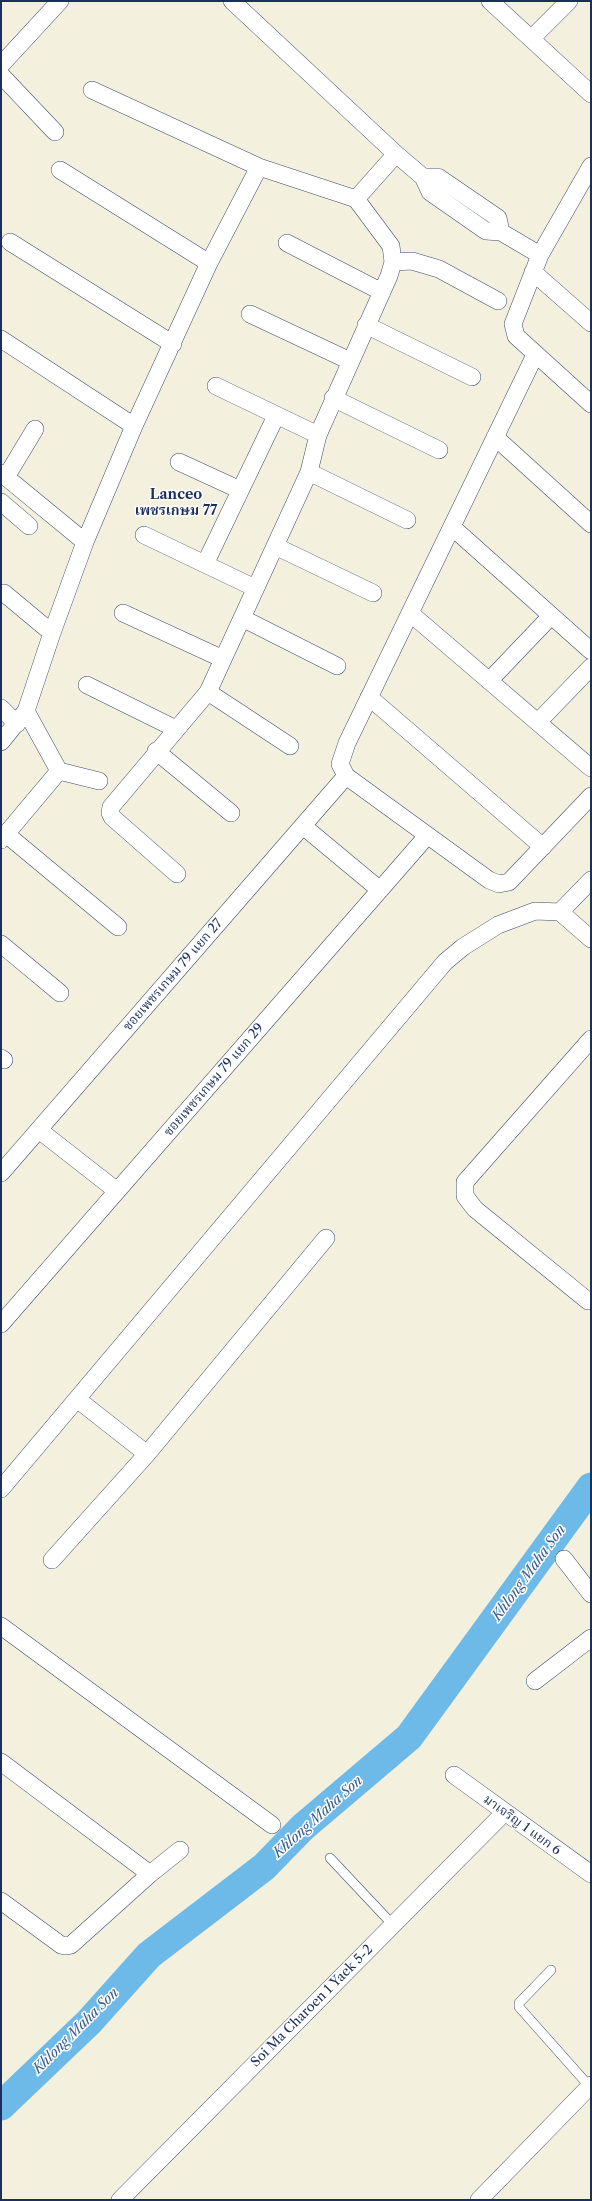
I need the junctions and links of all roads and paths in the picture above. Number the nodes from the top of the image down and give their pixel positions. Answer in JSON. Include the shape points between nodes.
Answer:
{"nodes":[{"id":1,"x":60,"y":1,"type":"edge"},
{"id":2,"x":232,"y":1,"type":"edge"},
{"id":3,"x":490,"y":1,"type":"edge"},
{"id":4,"x":569,"y":1,"type":"edge"},
{"id":5,"x":532,"y":38,"type":"junction"},
{"id":6,"x":1,"y":65,"type":"edge"},
{"id":7,"x":1,"y":76,"type":"edge"},
{"id":8,"x":92,"y":90,"type":"dead end"},
{"id":9,"x":591,"y":94,"type":"edge"},
{"id":10,"x":55,"y":132,"type":"dead end"},
{"id":11,"x":396,"y":154,"type":"junction"},
{"id":12,"x":259,"y":167,"type":"junction"},
{"id":13,"x":60,"y":170,"type":"dead end"},
{"id":14,"x":589,"y":172,"type":"edge"},
{"id":15,"x":356,"y":198,"type":"junction"},
{"id":16,"x":10,"y":242,"type":"dead end"},
{"id":17,"x":287,"y":243,"type":"dead end"},
{"id":18,"x":540,"y":256,"type":"junction"},
{"id":19,"x":394,"y":262,"type":"junction"},
{"id":20,"x":209,"y":263,"type":"junction"},
{"id":21,"x":533,"y":272,"type":"junction"},
{"id":22,"x":382,"y":292,"type":"junction"},
{"id":23,"x":498,"y":301,"type":"dead end"},
{"id":24,"x":250,"y":314,"type":"dead end"},
{"id":25,"x":591,"y":323,"type":"edge"},
{"id":26,"x":366,"y":325,"type":"junction"},
{"id":27,"x":1,"y":339,"type":"edge"},
{"id":28,"x":173,"y":344,"type":"junction"},
{"id":29,"x":535,"y":355,"type":"junction"},
{"id":30,"x":350,"y":361,"type":"junction"},
{"id":31,"x":472,"y":377,"type":"dead end"},
{"id":32,"x":216,"y":386,"type":"dead end"},
{"id":33,"x":333,"y":398,"type":"junction"},
{"id":34,"x":591,"y":404,"type":"edge"},
{"id":35,"x":276,"y":416,"type":"junction"},
{"id":36,"x":134,"y":426,"type":"junction"},
{"id":37,"x":35,"y":429,"type":"dead end"},
{"id":38,"x":318,"y":435,"type":"junction"},
{"id":39,"x":495,"y":437,"type":"junction"},
{"id":40,"x":439,"y":450,"type":"dead end"},
{"id":41,"x":179,"y":462,"type":"dead end"},
{"id":42,"x":309,"y":472,"type":"junction"},
{"id":43,"x":4,"y":475,"type":"edge"},
{"id":44,"x":240,"y":490,"type":"junction"},
{"id":45,"x":1,"y":502,"type":"edge"},
{"id":46,"x":407,"y":520,"type":"dead end"},
{"id":47,"x":591,"y":524,"type":"edge"},
{"id":48,"x":29,"y":526,"type":"dead end"},
{"id":49,"x":452,"y":527,"type":"junction"},
{"id":50,"x":144,"y":535,"type":"dead end"},
{"id":51,"x":85,"y":542,"type":"junction"},
{"id":52,"x":275,"y":546,"type":"junction"},
{"id":53,"x":204,"y":564,"type":"junction"},
{"id":54,"x":255,"y":588,"type":"junction"},
{"id":55,"x":4,"y":593,"type":"dead end"},
{"id":56,"x":373,"y":593,"type":"dead end"},
{"id":57,"x":123,"y":613,"type":"dead end"},
{"id":58,"x":410,"y":613,"type":"junction"},
{"id":59,"x":551,"y":616,"type":"junction"},
{"id":60,"x":242,"y":618,"type":"junction"},
{"id":61,"x":52,"y":633,"type":"junction"},
{"id":62,"x":591,"y":651,"type":"edge"},
{"id":63,"x":223,"y":659,"type":"junction"},
{"id":64,"x":337,"y":666,"type":"dead end"},
{"id":65,"x":591,"y":667,"type":"edge"},
{"id":66,"x":490,"y":681,"type":"junction"},
{"id":67,"x":87,"y":685,"type":"dead end"},
{"id":68,"x":208,"y":692,"type":"junction"},
{"id":69,"x":369,"y":697,"type":"junction"},
{"id":70,"x":1,"y":708,"type":"edge"},
{"id":71,"x":22,"y":718,"type":"junction"},
{"id":72,"x":538,"y":722,"type":"junction"},
{"id":73,"x":176,"y":729,"type":"junction"},
{"id":74,"x":1,"y":742,"type":"edge"},
{"id":75,"x":290,"y":746,"type":"dead end"},
{"id":76,"x":156,"y":751,"type":"junction"},
{"id":77,"x":591,"y":768,"type":"edge"},
{"id":78,"x":59,"y":771,"type":"junction"},
{"id":79,"x":346,"y":776,"type":"junction"},
{"id":80,"x":99,"y":781,"type":"dead end"},
{"id":81,"x":591,"y":796,"type":"edge"},
{"id":82,"x":231,"y":813,"type":"dead end"},
{"id":83,"x":302,"y":826,"type":"junction"},
{"id":84,"x":427,"y":836,"type":"junction"},
{"id":85,"x":3,"y":837,"type":"edge"},
{"id":86,"x":543,"y":847,"type":"junction"},
{"id":87,"x":177,"y":874,"type":"dead end"},
{"id":88,"x":591,"y":880,"type":"edge"},
{"id":89,"x":380,"y":890,"type":"junction"},
{"id":90,"x":560,"y":912,"type":"junction"},
{"id":91,"x":118,"y":927,"type":"dead end"},
{"id":92,"x":591,"y":939,"type":"edge"},
{"id":93,"x":1,"y":944,"type":"edge"},
{"id":94,"x":60,"y":993,"type":"dead end"},
{"id":95,"x":591,"y":1039,"type":"edge"},
{"id":96,"x":39,"y":1130,"type":"junction"},
{"id":97,"x":1,"y":1173,"type":"edge"},
{"id":98,"x":117,"y":1191,"type":"junction"},
{"id":99,"x":326,"y":1238,"type":"dead end"},
{"id":100,"x":588,"y":1301,"type":"dead end"},
{"id":101,"x":1,"y":1324,"type":"edge"},
{"id":102,"x":77,"y":1399,"type":"junction"},
{"id":103,"x":147,"y":1454,"type":"junction"},
{"id":104,"x":1,"y":1489,"type":"edge"},
{"id":105,"x":52,"y":1560,"type":"dead end"},
{"id":106,"x":564,"y":1560,"type":"dead end"},
{"id":107,"x":591,"y":1594,"type":"edge"},
{"id":108,"x":1,"y":1626,"type":"edge"},
{"id":109,"x":591,"y":1638,"type":"edge"},
{"id":110,"x":535,"y":1681,"type":"dead end"},
{"id":111,"x":1,"y":1762,"type":"edge"},
{"id":112,"x":454,"y":1775,"type":"dead end"},
{"id":113,"x":504,"y":1813,"type":"junction"},
{"id":114,"x":272,"y":1826,"type":"dead end"},
{"id":115,"x":180,"y":1850,"type":"dead end"},
{"id":116,"x":330,"y":1858,"type":"dead end"},
{"id":117,"x":150,"y":1874,"type":"junction"},
{"id":118,"x":591,"y":1874,"type":"edge"},
{"id":119,"x":1,"y":1901,"type":"edge"},
{"id":120,"x":392,"y":1925,"type":"junction"},
{"id":121,"x":551,"y":1970,"type":"dead end"},
{"id":122,"x":590,"y":2086,"type":"edge"},
{"id":123,"x":120,"y":2200,"type":"edge"},
{"id":124,"x":479,"y":2200,"type":"edge"}],
"edges":[{"from":1,"to":6,"type":"street"},
{"from":2,"to":11,"type":"street"},
{"from":3,"to":5,"type":"street"},
{"from":4,"to":5,"type":"street"},
{"from":5,"to":9,"type":"street"},
{"from":7,"to":10,"type":"street"},
{"from":8,"to":12,"type":"street"},
{"from":11,"to":15,"type":"street"},
{"from":11,"to":18,"type":"street","via":[[423,176],[430,192],[486,231],[501,232]]},
{"from":12,"to":15,"type":"street"},
{"from":12,"to":20,"type":"street"},
{"from":13,"to":20,"type":"street"},
{"from":14,"to":18,"type":"street"},
{"from":15,"to":19,"type":"street","via":[[391,246]]},
{"from":16,"to":28,"type":"street"},
{"from":17,"to":22,"type":"street"},
{"from":18,"to":21,"type":"street"},
{"from":19,"to":22,"type":"street"},
{"from":19,"to":23,"type":"street","via":[[412,261],[439,269]]},
{"from":20,"to":28,"type":"street"},
{"from":21,"to":25,"type":"street"},
{"from":21,"to":29,"type":"street","via":[[513,324],[516,336]]},
{"from":22,"to":26,"type":"street"},
{"from":24,"to":30,"type":"street"},
{"from":26,"to":30,"type":"street"},
{"from":26,"to":31,"type":"street"},
{"from":27,"to":36,"type":"street"},
{"from":28,"to":36,"type":"street"},
{"from":29,"to":34,"type":"street"},
{"from":29,"to":39,"type":"street"},
{"from":30,"to":33,"type":"street"},
{"from":32,"to":35,"type":"street"},
{"from":33,"to":38,"type":"street"},
{"from":33,"to":40,"type":"street"},
{"from":35,"to":38,"type":"street"},
{"from":35,"to":44,"type":"street"},
{"from":36,"to":51,"type":"street"},
{"from":37,"to":43,"type":"street"},
{"from":38,"to":42,"type":"street"},
{"from":39,"to":47,"type":"street"},
{"from":39,"to":49,"type":"street"},
{"from":41,"to":44,"type":"street"},
{"from":42,"to":46,"type":"street"},
{"from":42,"to":52,"type":"street"},
{"from":43,"to":51,"type":"street"},
{"from":44,"to":53,"type":"street"},
{"from":45,"to":48,"type":"street"},
{"from":49,"to":58,"type":"street"},
{"from":49,"to":59,"type":"street"},
{"from":50,"to":53,"type":"street"},
{"from":51,"to":61,"type":"street"},
{"from":52,"to":54,"type":"street"},
{"from":52,"to":56,"type":"street"},
{"from":53,"to":54,"type":"street"},
{"from":54,"to":60,"type":"street"},
{"from":55,"to":61,"type":"street"},
{"from":57,"to":63,"type":"street"},
{"from":58,"to":66,"type":"street"},
{"from":58,"to":69,"type":"street"},
{"from":59,"to":62,"type":"street"},
{"from":59,"to":66,"type":"street"},
{"from":60,"to":63,"type":"street"},
{"from":60,"to":64,"type":"street"},
{"from":61,"to":71,"type":"street"},
{"from":63,"to":68,"type":"street"},
{"from":65,"to":72,"type":"street"},
{"from":66,"to":72,"type":"street"},
{"from":67,"to":73,"type":"street"},
{"from":68,"to":73,"type":"street"},
{"from":68,"to":75,"type":"street"},
{"from":69,"to":79,"type":"street","via":[[340,764]]},
{"from":69,"to":86,"type":"street"},
{"from":70,"to":71,"type":"street"},
{"from":71,"to":74,"type":"street"},
{"from":71,"to":78,"type":"street"},
{"from":72,"to":77,"type":"street"},
{"from":73,"to":76,"type":"street"},
{"from":76,"to":82,"type":"street"},
{"from":76,"to":87,"type":"street","via":[[111,807],[110,813]]},
{"from":78,"to":80,"type":"street"},
{"from":78,"to":85,"type":"street"},
{"from":79,"to":83,"type":"street","name":"ซอยเพชรเกษม 79 แยก 27"},
{"from":79,"to":84,"type":"street"},
{"from":81,"to":86,"type":"street"},
{"from":83,"to":89,"type":"street"},
{"from":83,"to":96,"type":"street","name":"ซอยเพชรเกษม 79 แยก 27"},
{"from":84,"to":86,"type":"street","via":[[489,880],[499,884],[509,882]]},
{"from":84,"to":89,"type":"street","name":"ซอยเพชรเกษม 79 แยก 29"},
{"from":85,"to":91,"type":"street"},
{"from":88,"to":90,"type":"street"},
{"from":89,"to":98,"type":"street","name":"ซอยเพชรเกษม 79 แยก 29"},
{"from":90,"to":92,"type":"street"},
{"from":90,"to":102,"type":"street","via":[[535,911],[498,925],[463,946],[445,962]]},
{"from":93,"to":94,"type":"street"},
{"from":95,"to":100,"type":"street","via":[[465,1182],[465,1196],[475,1209]]},
{"from":96,"to":97,"type":"street","name":"ซอยเพชรเกษม 79 แยก 27"},
{"from":96,"to":98,"type":"street"},
{"from":98,"to":101,"type":"street","name":"ซอยเพชรเกษม 79 แยก 29"},
{"from":99,"to":103,"type":"street"},
{"from":102,"to":103,"type":"street"},
{"from":102,"to":104,"type":"street"},
{"from":103,"to":105,"type":"street"},
{"from":106,"to":107,"type":"street"},
{"from":108,"to":114,"type":"street"},
{"from":109,"to":110,"type":"street"},
{"from":111,"to":117,"type":"street"},
{"from":112,"to":113,"type":"street","name":"มาเจริญ 1 แยก 6"},
{"from":113,"to":118,"type":"street","name":"มาเจริญ 1 แยก 6"},
{"from":113,"to":120,"type":"street","name":"Soi Ma Charoen 1 Yaek 5-2"},
{"from":115,"to":117,"type":"street"},
{"from":116,"to":120,"type":"lane"},
{"from":117,"to":119,"type":"street","via":[[76,1942],[66,1946]]},
{"from":120,"to":123,"type":"street","name":"Soi Ma Charoen 1 Yaek 5-2"},
{"from":121,"to":122,"type":"lane","via":[[519,2003],[519,2007]]},
{"from":122,"to":124,"type":"street"}]}
